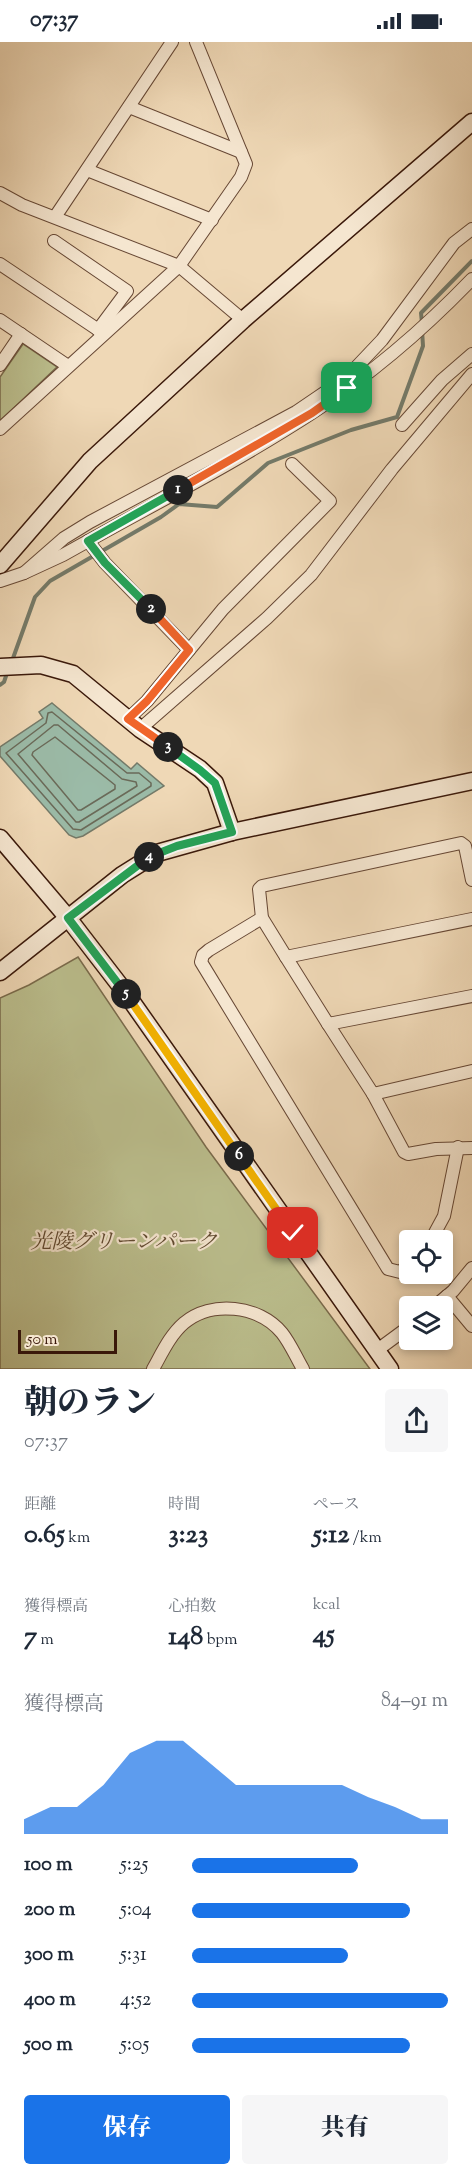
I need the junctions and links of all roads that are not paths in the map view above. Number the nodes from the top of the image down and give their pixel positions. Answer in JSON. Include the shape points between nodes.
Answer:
{"nodes":[{"id":1,"x":172,"y":42,"type":"edge"},
{"id":2,"x":196,"y":42,"type":"edge"},
{"id":3,"x":129,"y":107,"type":"junction"},
{"id":4,"x":472,"y":122,"type":"edge"},
{"id":5,"x":241,"y":152,"type":"junction"},
{"id":6,"x":87,"y":170,"type":"junction"},
{"id":7,"x":0,"y":193,"type":"edge"},
{"id":8,"x":55,"y":217,"type":"junction"},
{"id":9,"x":212,"y":220,"type":"junction"},
{"id":10,"x":472,"y":229,"type":"edge"},
{"id":11,"x":54,"y":240,"type":"dead end"},
{"id":12,"x":0,"y":264,"type":"edge"},
{"id":13,"x":179,"y":266,"type":"junction"},
{"id":14,"x":472,"y":279,"type":"edge"},
{"id":15,"x":0,"y":320,"type":"edge"},
{"id":16,"x":243,"y":320,"type":"junction"},
{"id":17,"x":101,"y":332,"type":"junction"},
{"id":18,"x":21,"y":334,"type":"junction"},
{"id":19,"x":472,"y":354,"type":"edge"},
{"id":20,"x":0,"y":365,"type":"edge"},
{"id":21,"x":68,"y":366,"type":"junction"},
{"id":22,"x":472,"y":374,"type":"edge"},
{"id":23,"x":402,"y":425,"type":"dead end"},
{"id":24,"x":0,"y":429,"type":"edge"},
{"id":25,"x":292,"y":464,"type":"dead end"},
{"id":26,"x":88,"y":541,"type":"junction"},
{"id":27,"x":0,"y":565,"type":"edge"},
{"id":28,"x":24,"y":573,"type":"junction"},
{"id":29,"x":0,"y":581,"type":"edge"},
{"id":30,"x":189,"y":650,"type":"junction"},
{"id":31,"x":0,"y":667,"type":"edge"},
{"id":32,"x":134,"y":724,"type":"junction"},
{"id":33,"x":472,"y":781,"type":"edge"},
{"id":34,"x":232,"y":832,"type":"junction"},
{"id":35,"x":0,"y":838,"type":"edge"},
{"id":36,"x":472,"y":880,"type":"edge"},
{"id":37,"x":68,"y":918,"type":"junction"},
{"id":38,"x":262,"y":918,"type":"junction"},
{"id":39,"x":472,"y":919,"type":"edge"},
{"id":40,"x":286,"y":957,"type":"junction"},
{"id":41,"x":0,"y":972,"type":"edge"},
{"id":42,"x":472,"y":996,"type":"edge"},
{"id":43,"x":328,"y":1024,"type":"junction"},
{"id":44,"x":472,"y":1071,"type":"edge"},
{"id":45,"x":373,"y":1094,"type":"junction"},
{"id":46,"x":458,"y":1147,"type":"junction"},
{"id":47,"x":472,"y":1148,"type":"edge"},
{"id":48,"x":436,"y":1230,"type":"edge"},
{"id":49,"x":472,"y":1268,"type":"edge"},
{"id":50,"x":399,"y":1272,"type":"edge"},
{"id":51,"x":447,"y":1296,"type":"edge"},
{"id":52,"x":453,"y":1303,"type":"edge"},
{"id":53,"x":472,"y":1326,"type":"edge"},
{"id":54,"x":399,"y":1334,"type":"edge"},
{"id":55,"x":376,"y":1351,"type":"junction"},
{"id":56,"x":153,"y":1369,"type":"edge"},
{"id":57,"x":303,"y":1369,"type":"edge"},
{"id":58,"x":390,"y":1369,"type":"edge"}],
"edges":[{"from":1,"to":3,"type":"street"},
{"from":2,"to":5,"type":"street"},
{"from":3,"to":5,"type":"street"},
{"from":3,"to":6,"type":"street"},
{"from":4,"to":16,"type":"street"},
{"from":5,"to":9,"type":"street","via":[[246,164],[241,177]]},
{"from":6,"to":8,"type":"street"},
{"from":6,"to":9,"type":"street"},
{"from":7,"to":8,"type":"street"},
{"from":8,"to":13,"type":"street"},
{"from":9,"to":13,"type":"street"},
{"from":10,"to":28,"type":"street","via":[[454,243],[382,340],[346,378],[296,412],[90,522],[64,538]]},
{"from":11,"to":17,"type":"street","via":[[127,291]]},
{"from":12,"to":17,"type":"street"},
{"from":13,"to":16,"type":"street"},
{"from":13,"to":17,"type":"street"},
{"from":14,"to":26,"type":"street","via":[[393,352],[312,413]]},
{"from":15,"to":18,"type":"street"},
{"from":16,"to":27,"type":"street","via":[[90,461]]},
{"from":17,"to":21,"type":"street"},
{"from":18,"to":20,"type":"street"},
{"from":18,"to":21,"type":"street"},
{"from":19,"to":23,"type":"street","via":[[442,380]]},
{"from":21,"to":24,"type":"street"},
{"from":22,"to":32,"type":"street","via":[[392,469],[311,575],[267,618]]},
{"from":25,"to":30,"type":"street","via":[[330,501],[223,609]]},
{"from":26,"to":28,"type":"street"},
{"from":26,"to":30,"type":"street"},
{"from":28,"to":29,"type":"street"},
{"from":30,"to":32,"type":"street","via":[[147,701]]},
{"from":31,"to":32,"type":"street","via":[[41,665],[73,674]]},
{"from":32,"to":34,"type":"street","via":[[215,783]]},
{"from":33,"to":34,"type":"street"},
{"from":34,"to":37,"type":"street","via":[[149,857]]},
{"from":35,"to":37,"type":"street"},
{"from":36,"to":38,"type":"street","via":[[461,843],[262,886]]},
{"from":37,"to":41,"type":"street"},
{"from":37,"to":55,"type":"street","via":[[125,992]]},
{"from":38,"to":40,"type":"street"},
{"from":38,"to":50,"type":"street","via":[[209,950],[201,962],[388,1269]]},
{"from":39,"to":40,"type":"street"},
{"from":40,"to":43,"type":"street"},
{"from":42,"to":43,"type":"street"},
{"from":43,"to":45,"type":"street"},
{"from":44,"to":45,"type":"street"},
{"from":45,"to":46,"type":"street","via":[[404,1152]]},
{"from":46,"to":47,"type":"street"},
{"from":46,"to":48,"type":"street","via":[[444,1216]]},
{"from":49,"to":51,"type":"street"},
{"from":52,"to":53,"type":"street"},
{"from":54,"to":55,"type":"street"},
{"from":55,"to":58,"type":"street"},
{"from":56,"to":57,"type":"street","via":[[171,1337],[197,1314],[214,1309],[246,1310],[270,1321],[282,1333]]}]}
